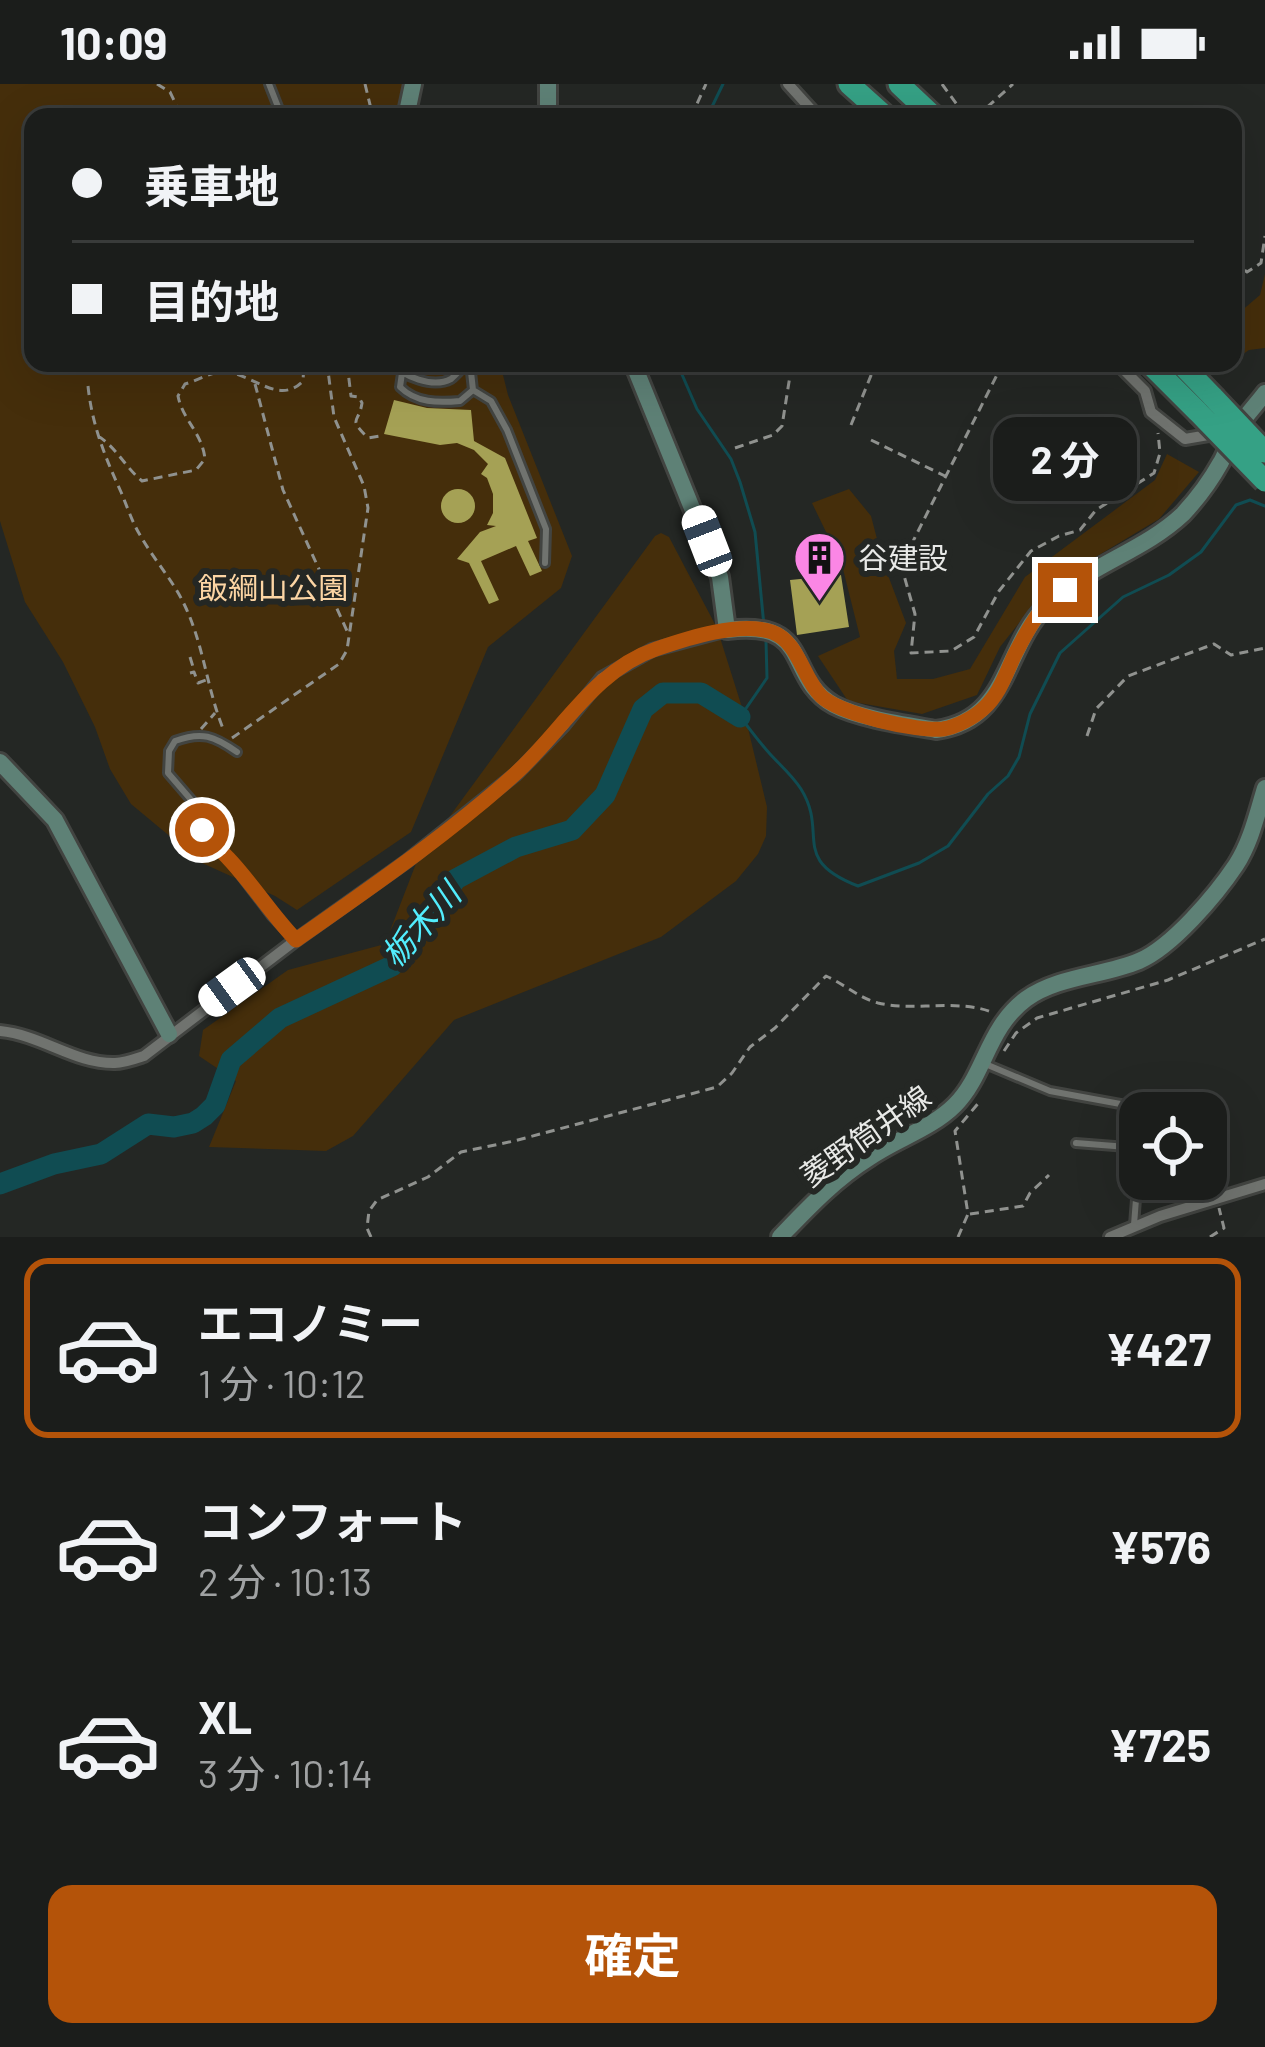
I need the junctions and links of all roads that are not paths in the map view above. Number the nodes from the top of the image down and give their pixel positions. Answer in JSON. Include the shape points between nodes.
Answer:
{"nodes":[{"id":1,"x":788,"y":84,"type":"edge"},
{"id":2,"x":849,"y":84,"type":"edge"},
{"id":3,"x":899,"y":84,"type":"edge"},
{"id":4,"x":810,"y":108,"type":"edge"},
{"id":5,"x":876,"y":108,"type":"edge"},
{"id":6,"x":924,"y":108,"type":"edge"},
{"id":7,"x":458,"y":372,"type":"edge"},
{"id":8,"x":470,"y":372,"type":"edge"},
{"id":9,"x":637,"y":372,"type":"edge"},
{"id":10,"x":1126,"y":372,"type":"edge"},
{"id":11,"x":1162,"y":372,"type":"edge"},
{"id":12,"x":1186,"y":372,"type":"edge"},
{"id":13,"x":402,"y":374,"type":"joint"},
{"id":14,"x":473,"y":390,"type":"junction"},
{"id":15,"x":1265,"y":393,"type":"edge"},
{"id":16,"x":1206,"y":404,"type":"junction"},
{"id":17,"x":1235,"y":431,"type":"junction"},
{"id":18,"x":1265,"y":452,"type":"edge"},
{"id":19,"x":1265,"y":481,"type":"edge"},
{"id":20,"x":544,"y":563,"type":"dead end"},
{"id":21,"x":727,"y":630,"type":"junction"},
{"id":22,"x":238,"y":752,"type":"dead end"},
{"id":23,"x":0,"y":762,"type":"edge"},
{"id":24,"x":1265,"y":788,"type":"edge"},
{"id":25,"x":296,"y":940,"type":"junction"},
{"id":26,"x":0,"y":1017,"type":"edge"},
{"id":27,"x":5,"y":1032,"type":"edge"},
{"id":28,"x":169,"y":1034,"type":"junction"},
{"id":29,"x":986,"y":1065,"type":"junction"},
{"id":30,"x":1119,"y":1104,"type":"edge"},
{"id":31,"x":1076,"y":1143,"type":"dead end"},
{"id":32,"x":1119,"y":1146,"type":"edge"},
{"id":33,"x":1265,"y":1184,"type":"edge"},
{"id":34,"x":1136,"y":1200,"type":"edge"},
{"id":35,"x":1134,"y":1226,"type":"junction"},
{"id":36,"x":779,"y":1237,"type":"edge"},
{"id":37,"x":1110,"y":1237,"type":"edge"}],
"edges":[{"from":1,"to":4,"type":"street"},
{"from":2,"to":5,"type":"highway"},
{"from":3,"to":6,"type":"highway"},
{"from":7,"to":13,"type":"lane","via":[[431,382]]},
{"from":8,"to":14,"type":"lane"},
{"from":9,"to":21,"type":"street","via":[[720,577]]},
{"from":10,"to":17,"type":"street","via":[[1145,391],[1151,412],[1186,439]]},
{"from":11,"to":16,"type":"highway"},
{"from":12,"to":16,"type":"highway"},
{"from":13,"to":14,"type":"lane","via":[[400,387],[423,401],[460,401]]},
{"from":14,"to":20,"type":"lane","via":[[491,401],[507,430],[546,529]]},
{"from":15,"to":17,"type":"street"},
{"from":16,"to":18,"type":"highway","bridge":true},
{"from":16,"to":19,"type":"highway","bridge":true},
{"from":17,"to":21,"type":"street","via":[[1182,514],[1043,607],[1002,685],[983,709],[951,728],[837,707],[820,695],[788,641]]},
{"from":21,"to":25,"type":"street","via":[[652,650],[602,679],[516,774]]},
{"from":22,"to":25,"type":"lane","via":[[195,734],[175,741],[167,773],[193,802],[210,844]]},
{"from":23,"to":28,"type":"street","via":[[55,820]]},
{"from":24,"to":29,"type":"street","name":"菱野筒井線","via":[[1236,864],[1173,940],[1140,961],[1030,996],[1006,1018]]},
{"from":25,"to":28,"type":"street"},
{"from":26,"to":27,"type":"lane"},
{"from":27,"to":28,"type":"street","via":[[118,1064],[144,1056]]},
{"from":29,"to":30,"type":"lane","via":[[1049,1091]]},
{"from":29,"to":36,"type":"street","name":"菱野筒井線","via":[[953,1107],[831,1184]]},
{"from":31,"to":32,"type":"lane"},
{"from":33,"to":35,"type":"street"},
{"from":34,"to":35,"type":"lane"},
{"from":35,"to":37,"type":"street"}]}
